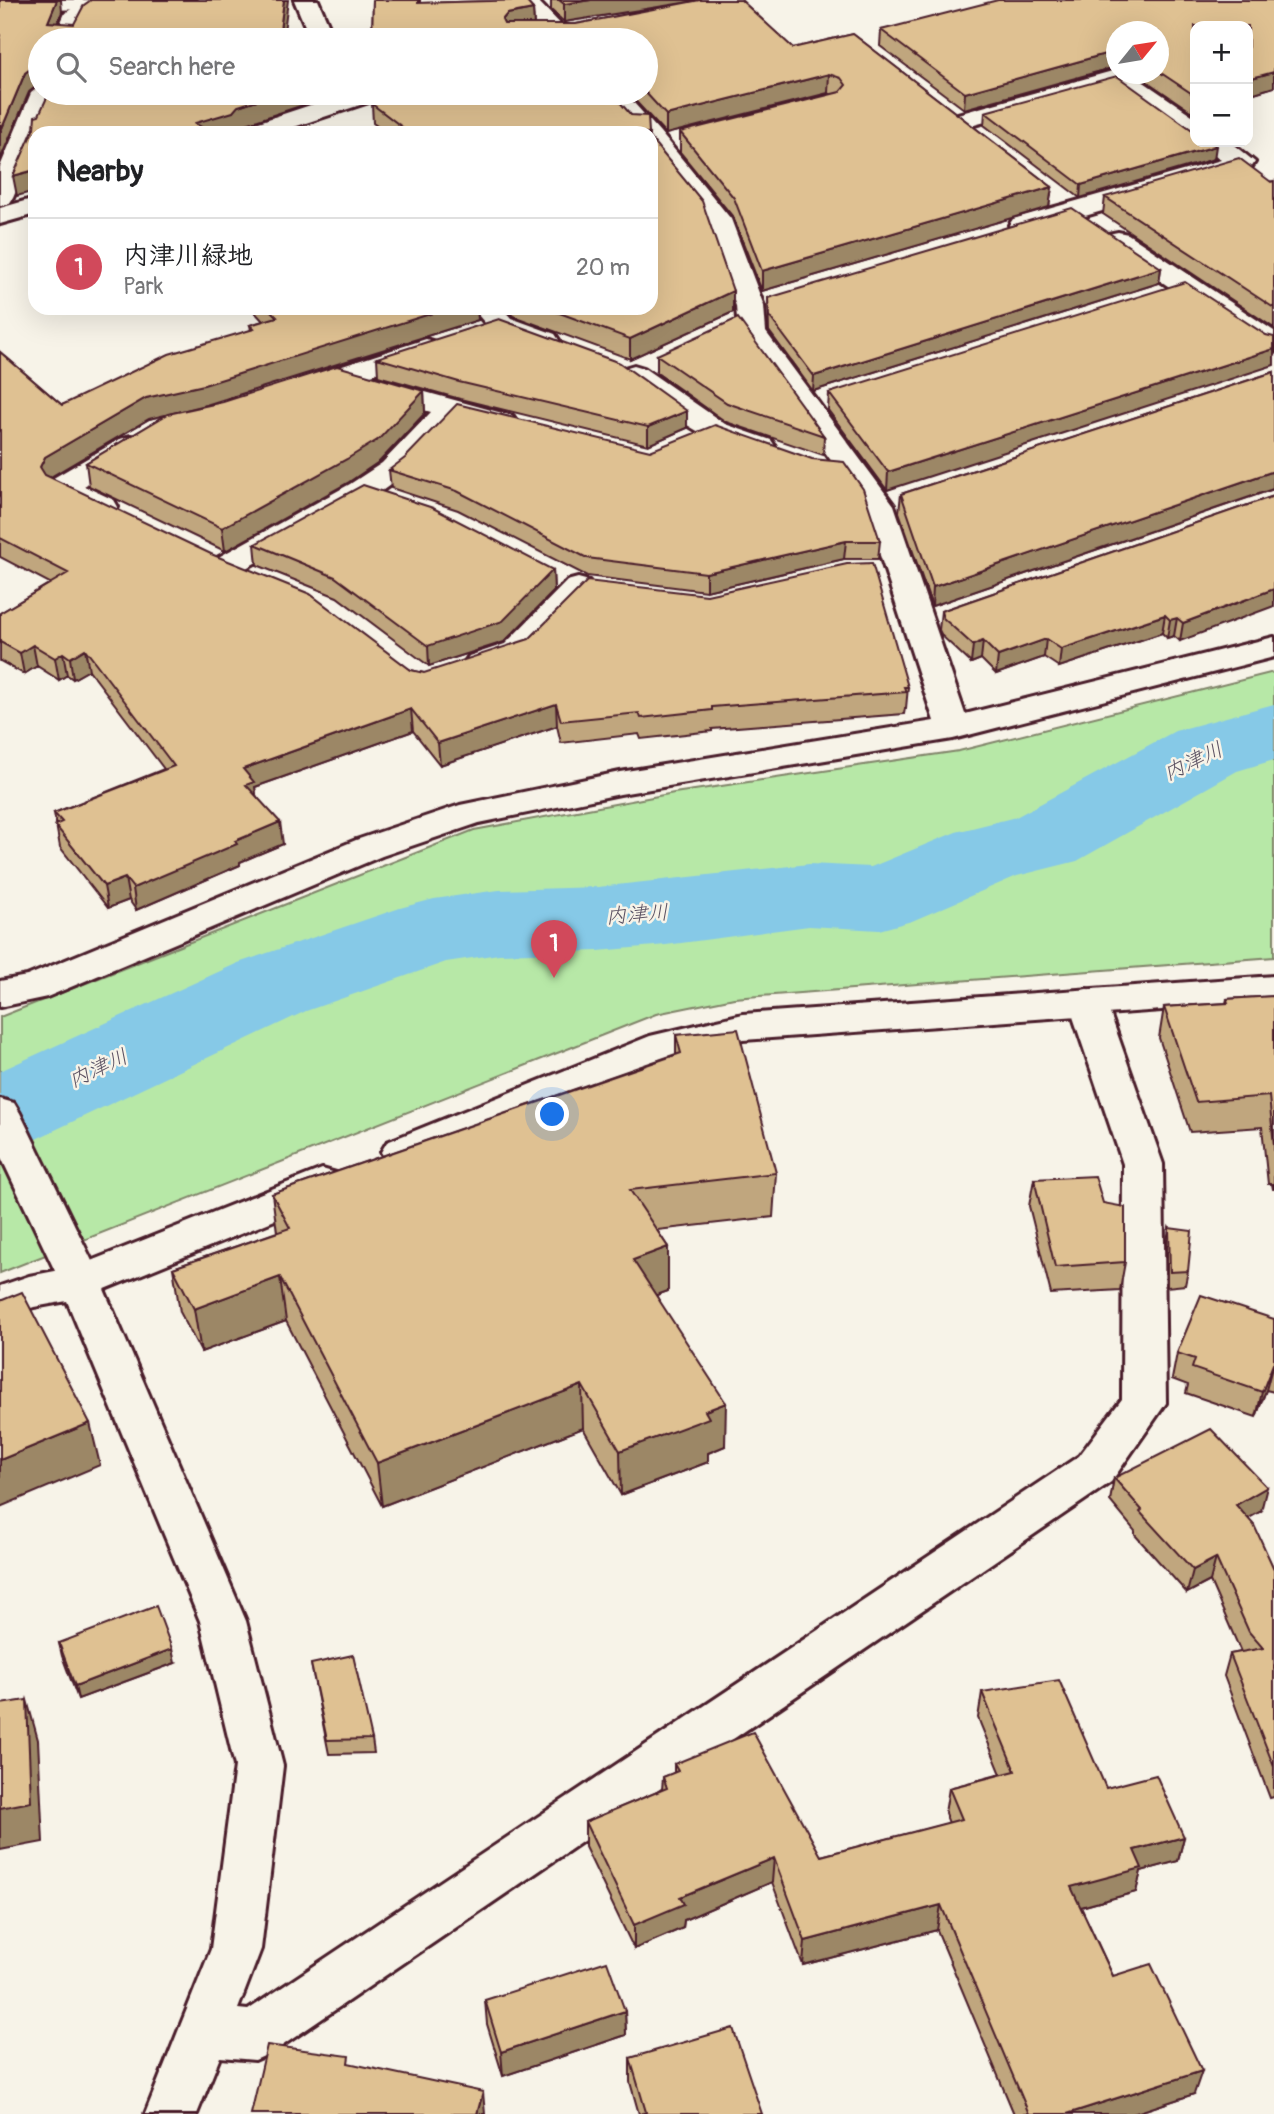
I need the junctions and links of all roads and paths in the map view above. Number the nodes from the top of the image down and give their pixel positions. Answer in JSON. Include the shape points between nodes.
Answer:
{"nodes":[{"id":1,"x":183,"y":0,"type":"edge"},
{"id":2,"x":306,"y":0,"type":"edge"},
{"id":3,"x":523,"y":0,"type":"edge"},
{"id":4,"x":102,"y":1,"type":"edge"},
{"id":5,"x":0,"y":4,"type":"edge"},
{"id":6,"x":70,"y":28,"type":"edge"},
{"id":7,"x":318,"y":28,"type":"edge"},
{"id":8,"x":560,"y":28,"type":"edge"},
{"id":9,"x":39,"y":105,"type":"edge"},
{"id":10,"x":327,"y":105,"type":"edge"},
{"id":11,"x":624,"y":105,"type":"edge"},
{"id":12,"x":30,"y":126,"type":"edge"},
{"id":13,"x":269,"y":126,"type":"edge"},
{"id":14,"x":647,"y":126,"type":"edge"},
{"id":15,"x":1190,"y":127,"type":"edge"},
{"id":16,"x":28,"y":131,"type":"edge"},
{"id":17,"x":978,"y":138,"type":"edge"},
{"id":18,"x":661,"y":139,"type":"edge"},
{"id":19,"x":1220,"y":147,"type":"edge"},
{"id":20,"x":0,"y":198,"type":"edge"},
{"id":21,"x":1063,"y":202,"type":"junction"},
{"id":22,"x":28,"y":207,"type":"edge"},
{"id":23,"x":0,"y":216,"type":"edge"},
{"id":24,"x":996,"y":233,"type":"edge"},
{"id":25,"x":478,"y":326,"type":"edge"},
{"id":26,"x":1274,"y":344,"type":"edge"},
{"id":27,"x":566,"y":348,"type":"edge"},
{"id":28,"x":631,"y":365,"type":"dead end"},
{"id":29,"x":339,"y":376,"type":"junction"},
{"id":30,"x":276,"y":396,"type":"edge"},
{"id":31,"x":450,"y":409,"type":"junction"},
{"id":32,"x":161,"y":428,"type":"edge"},
{"id":33,"x":530,"y":429,"type":"edge"},
{"id":34,"x":853,"y":469,"type":"junction"},
{"id":35,"x":360,"y":491,"type":"junction"},
{"id":36,"x":397,"y":503,"type":"edge"},
{"id":37,"x":131,"y":521,"type":"edge"},
{"id":38,"x":262,"y":581,"type":"edge"},
{"id":39,"x":579,"y":585,"type":"edge"},
{"id":40,"x":1274,"y":648,"type":"edge"},
{"id":41,"x":451,"y":673,"type":"edge"},
{"id":42,"x":953,"y":728,"type":"junction"},
{"id":43,"x":1274,"y":989,"type":"edge"},
{"id":44,"x":0,"y":994,"type":"edge"},
{"id":45,"x":1087,"y":1002,"type":"junction"},
{"id":46,"x":0,"y":1113,"type":"edge"},
{"id":47,"x":74,"y":1271,"type":"junction"},
{"id":48,"x":0,"y":1303,"type":"edge"},
{"id":49,"x":204,"y":2031,"type":"junction"},
{"id":50,"x":171,"y":2114,"type":"edge"}],
"edges":[{"from":1,"to":4,"type":"street"},
{"from":2,"to":7,"type":"street"},
{"from":3,"to":8,"type":"street"},
{"from":4,"to":5,"type":"street"},
{"from":4,"to":6,"type":"street","via":[[74,18]]},
{"from":9,"to":12,"type":"street"},
{"from":10,"to":13,"type":"street"},
{"from":11,"to":14,"type":"street"},
{"from":15,"to":17,"type":"street","via":[[1120,78],[946,114]]},
{"from":16,"to":20,"type":"street"},
{"from":18,"to":34,"type":"street","via":[[717,219],[751,312],[752,332],[819,400]]},
{"from":19,"to":21,"type":"street","via":[[1242,162]]},
{"from":21,"to":24,"type":"street"},
{"from":21,"to":26,"type":"street","via":[[1173,290]]},
{"from":22,"to":23,"type":"street"},
{"from":25,"to":27,"type":"street"},
{"from":25,"to":29,"type":"street"},
{"from":28,"to":34,"type":"street","via":[[702,435],[823,468]]},
{"from":29,"to":30,"type":"street"},
{"from":29,"to":31,"type":"street"},
{"from":31,"to":33,"type":"street"},
{"from":31,"to":35,"type":"street","via":[[393,469]]},
{"from":32,"to":37,"type":"street","via":[[61,487]]},
{"from":34,"to":42,"type":"street","via":[[892,500],[886,571],[931,620]]},
{"from":35,"to":36,"type":"street"},
{"from":35,"to":38,"type":"street","via":[[214,560]]},
{"from":39,"to":41,"type":"street","via":[[517,650]]},
{"from":40,"to":42,"type":"street"},
{"from":42,"to":44,"type":"street","via":[[620,783],[472,813],[369,848],[34,988]]},
{"from":43,"to":45,"type":"street"},
{"from":45,"to":47,"type":"street","via":[[743,1027],[664,1046],[365,1167]]},
{"from":45,"to":49,"type":"street","via":[[1143,1164],[1144,1404],[1095,1469],[255,2035]]},
{"from":46,"to":47,"type":"street"},
{"from":47,"to":48,"type":"street"},
{"from":47,"to":49,"type":"street","via":[[223,1621],[259,1766],[236,1949]]},
{"from":49,"to":50,"type":"street"}]}
